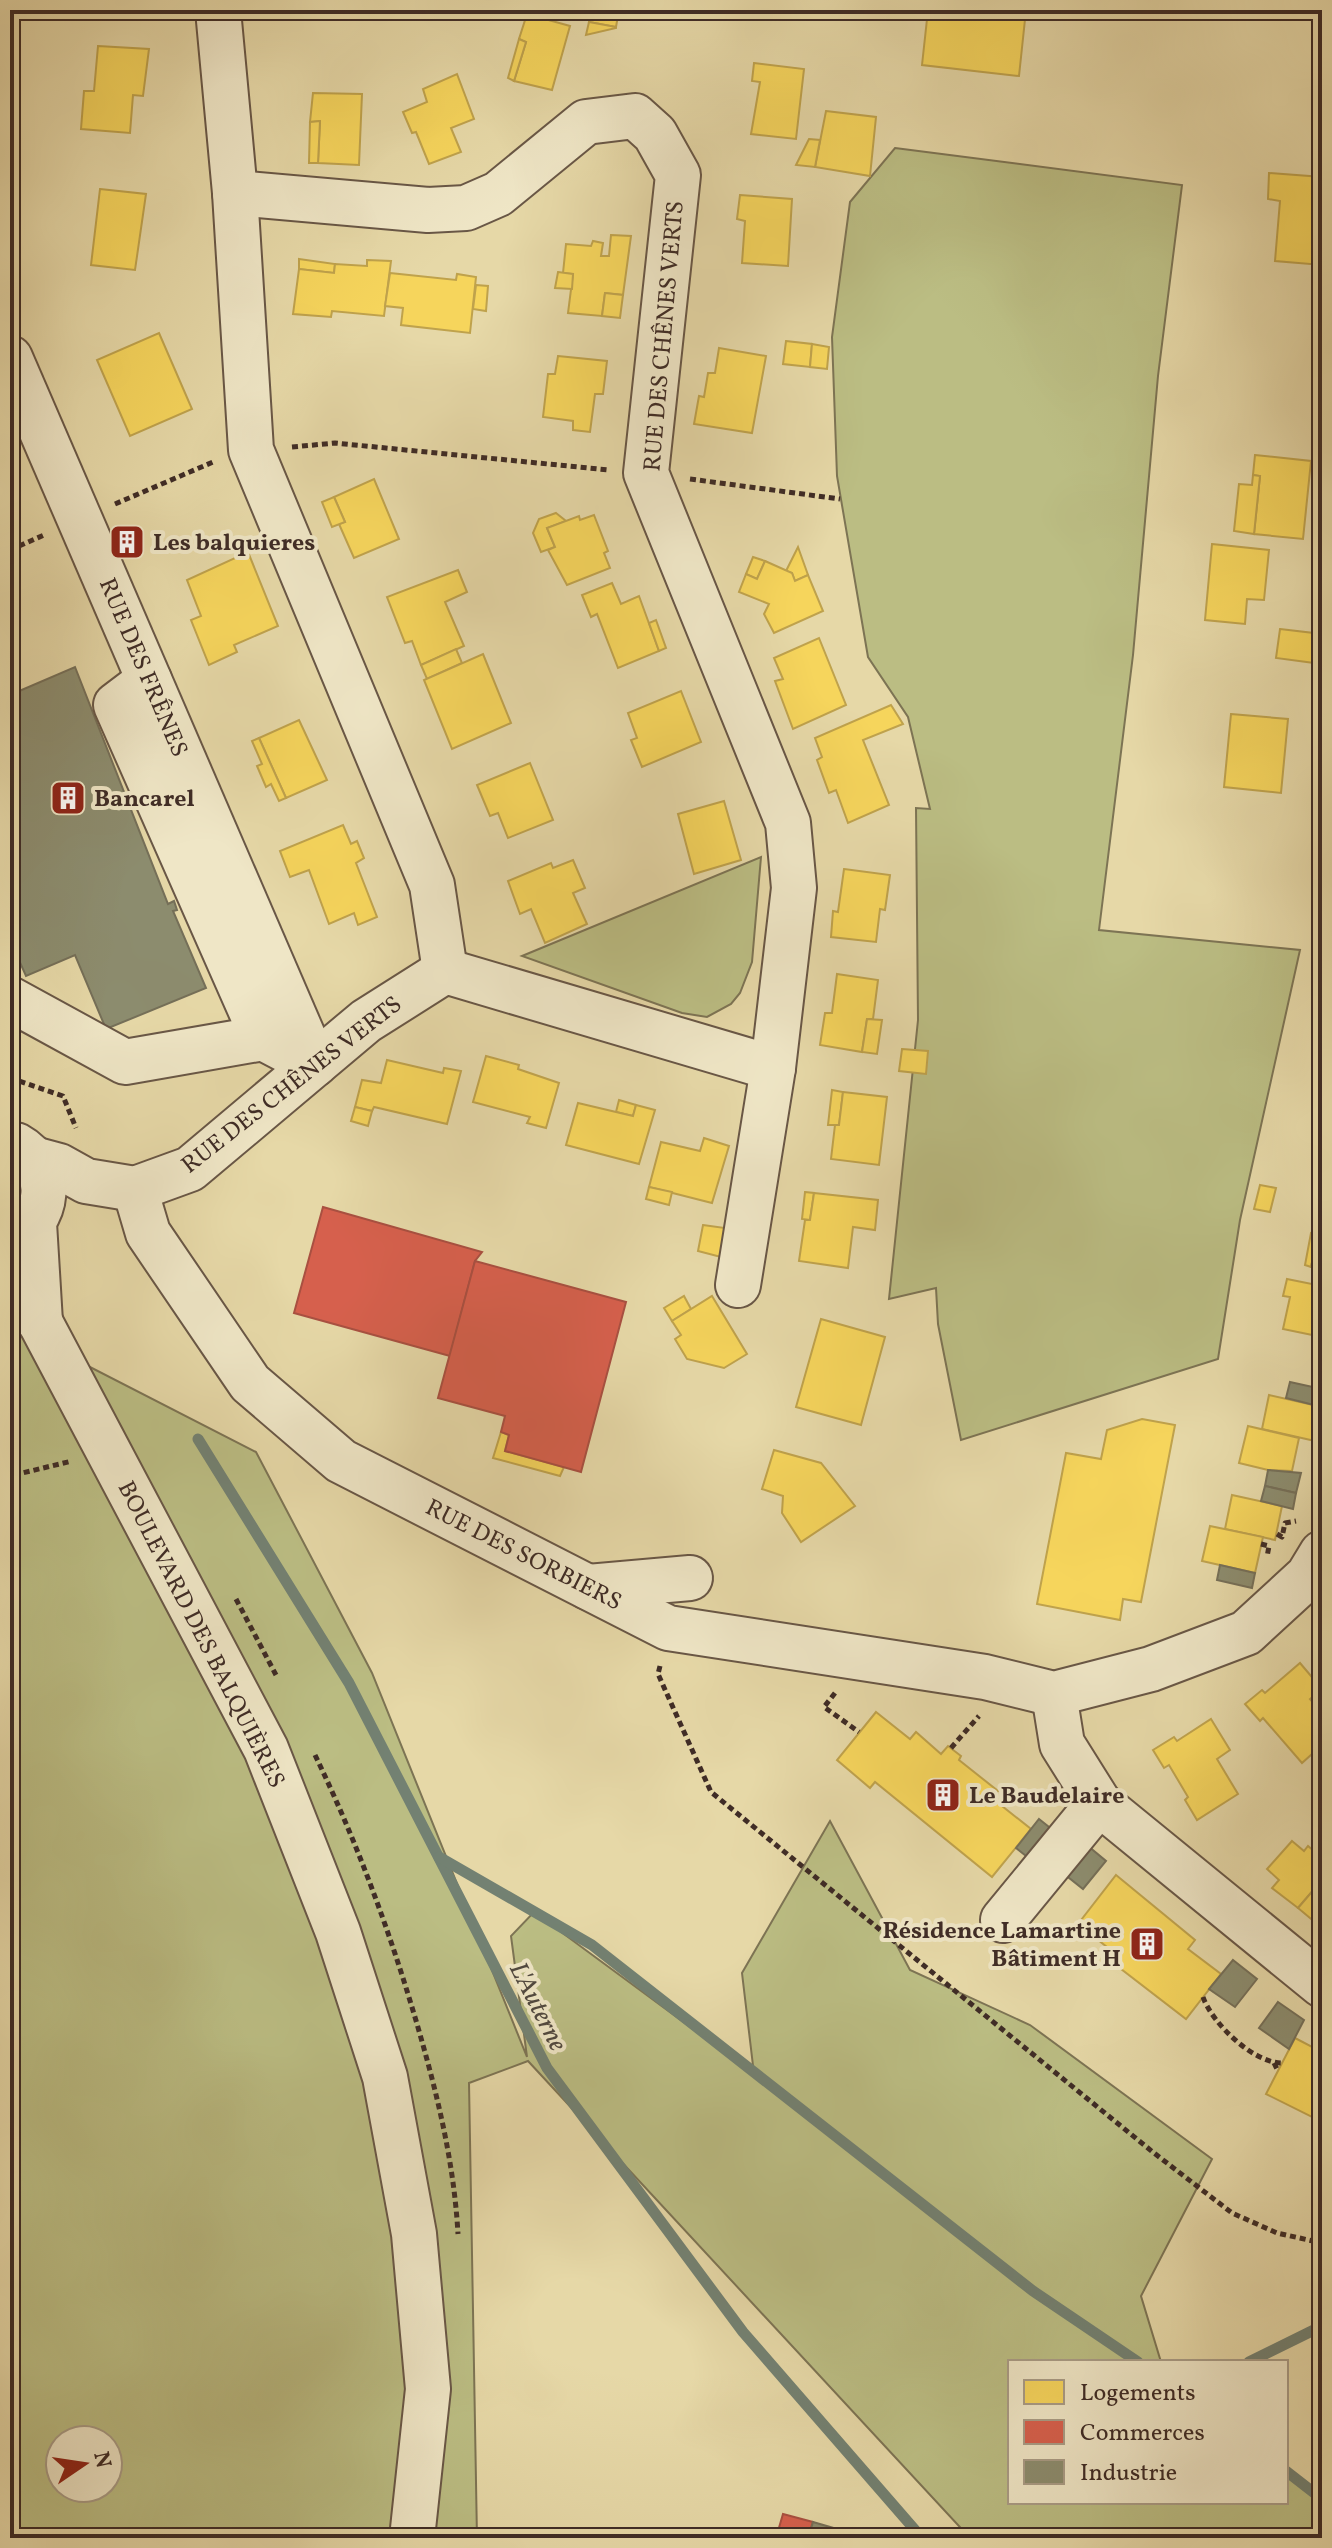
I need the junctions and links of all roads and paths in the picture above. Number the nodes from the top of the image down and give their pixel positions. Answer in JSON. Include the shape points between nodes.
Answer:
{"nodes":[{"id":1,"x":218,"y":10,"type":"edge"},
{"id":2,"x":235,"y":193,"type":"junction"},
{"id":3,"x":10,"y":358,"type":"edge"},
{"id":4,"x":251,"y":450,"type":"junction"},
{"id":5,"x":646,"y":473,"type":"junction"},
{"id":6,"x":840,"y":499,"type":"dead end"},
{"id":7,"x":80,"y":520,"type":"junction"},
{"id":8,"x":10,"y":550,"type":"edge"},
{"id":9,"x":149,"y":680,"type":"junction"},
{"id":10,"x":445,"y":971,"type":"junction"},
{"id":11,"x":10,"y":999,"type":"edge"},
{"id":12,"x":263,"y":1038,"type":"junction"},
{"id":13,"x":315,"y":1064,"type":"junction"},
{"id":14,"x":773,"y":1068,"type":"junction"},
{"id":15,"x":10,"y":1078,"type":"edge"},
{"id":16,"x":22,"y":1150,"type":"edge"},
{"id":17,"x":86,"y":1181,"type":"junction"},
{"id":18,"x":135,"y":1189,"type":"junction"},
{"id":19,"x":28,"y":1225,"type":"edge"},
{"id":20,"x":738,"y":1285,"type":"dead end"},
{"id":21,"x":10,"y":1289,"type":"edge"},
{"id":22,"x":40,"y":1322,"type":"junction"},
{"id":23,"x":105,"y":1444,"type":"junction"},
{"id":24,"x":14,"y":1475,"type":"dead end"},
{"id":25,"x":1322,"y":1553,"type":"edge"},
{"id":26,"x":690,"y":1578,"type":"dead end"},
{"id":27,"x":588,"y":1587,"type":"junction"},
{"id":28,"x":668,"y":1628,"type":"junction"},
{"id":29,"x":1054,"y":1694,"type":"junction"},
{"id":30,"x":850,"y":1728,"type":"dead end"},
{"id":31,"x":855,"y":1737,"type":"dead end"},
{"id":32,"x":1099,"y":1803,"type":"junction"},
{"id":33,"x":1003,"y":1920,"type":"dead end"},
{"id":34,"x":1322,"y":1985,"type":"edge"},
{"id":35,"x":1202,"y":1999,"type":"dead end"},
{"id":36,"x":1282,"y":2063,"type":"dead end"},
{"id":37,"x":414,"y":2234,"type":"junction"},
{"id":38,"x":1322,"y":2243,"type":"edge"},
{"id":39,"x":388,"y":2538,"type":"edge"},
{"id":40,"x":412,"y":2538,"type":"edge"}],
"edges":[{"from":1,"to":2,"type":"street"},
{"from":2,"to":4,"type":"street"},
{"from":2,"to":5,"type":"street","name":"RUE DES CHÊNES VERTS","via":[[428,210],[466,208],[498,194],[586,122],[635,116],[655,134],[678,175]]},
{"from":3,"to":7,"type":"street","name":"RUE DES FRÊNES"},
{"from":4,"to":5,"type":"path","via":[[335,443]]},
{"from":4,"to":7,"type":"path","via":[[233,453]]},
{"from":4,"to":10,"type":"street","via":[[432,885]]},
{"from":5,"to":6,"type":"path"},
{"from":5,"to":14,"type":"street","name":"RUE DES CHÊNES VERTS","via":[[788,823],[794,888]]},
{"from":7,"to":8,"type":"path"},
{"from":7,"to":9,"type":"street","name":"RUE DES FRÊNES"},
{"from":9,"to":12,"type":"street","via":[[116,705]]},
{"from":9,"to":13,"type":"street","name":"RUE DES FRÊNES"},
{"from":10,"to":13,"type":"street","name":"RUE DES CHÊNES VERTS","via":[[366,1021]]},
{"from":10,"to":14,"type":"street"},
{"from":11,"to":12,"type":"street","via":[[125,1062]]},
{"from":12,"to":13,"type":"street"},
{"from":13,"to":18,"type":"street","name":"RUE DES CHÊNES VERTS","via":[[190,1169]]},
{"from":14,"to":20,"type":"street","name":"RUE DES CHÊNES VERTS"},
{"from":15,"to":17,"type":"path","via":[[63,1096],[84,1147]]},
{"from":16,"to":17,"type":"street","name":"RUE DES CHÊNES VERTS"},
{"from":16,"to":19,"type":"street","name":"BOULEVARD DES BALQUIÈRES","via":[[44,1184]]},
{"from":17,"to":18,"type":"street","name":"RUE DES CHÊNES VERTS"},
{"from":17,"to":19,"type":"street"},
{"from":18,"to":27,"type":"street","name":"RUE DES SORBIERS","via":[[148,1233],[250,1383],[341,1461]]},
{"from":19,"to":22,"type":"street","name":"BOULEVARD DES BALQUIÈRES"},
{"from":21,"to":22,"type":"street","name":"BOULEVARD DES BALQUIÈRES"},
{"from":22,"to":23,"type":"street","name":"BOULEVARD DES BALQUIÈRES"},
{"from":23,"to":24,"type":"path","via":[[68,1463]]},
{"from":23,"to":37,"type":"street","name":"BOULEVARD DES BALQUIÈRES","via":[[266,1749],[327,1904],[385,2077]]},
{"from":25,"to":29,"type":"street","via":[[1308,1576],[1246,1633],[1151,1669]]},
{"from":26,"to":27,"type":"street"},
{"from":27,"to":28,"type":"street","name":"RUE DES SORBIERS"},
{"from":28,"to":29,"type":"street","name":"RUE DES SORBIERS","via":[[985,1677]]},
{"from":28,"to":38,"type":"path","via":[[658,1674],[711,1792],[1232,2213],[1277,2233]]},
{"from":29,"to":32,"type":"street","via":[[1062,1744]]},
{"from":30,"to":31,"type":"path"},
{"from":32,"to":33,"type":"street"},
{"from":32,"to":34,"type":"street"},
{"from":35,"to":36,"type":"path","via":[[1236,2042],[1275,2069]]},
{"from":37,"to":39,"type":"street","name":"BOULEVARD DES BALQUIÈRES","via":[[403,2418]]},
{"from":37,"to":40,"type":"street","name":"BOULEVARD DES BALQUIÈRES","via":[[428,2389]]}]}
